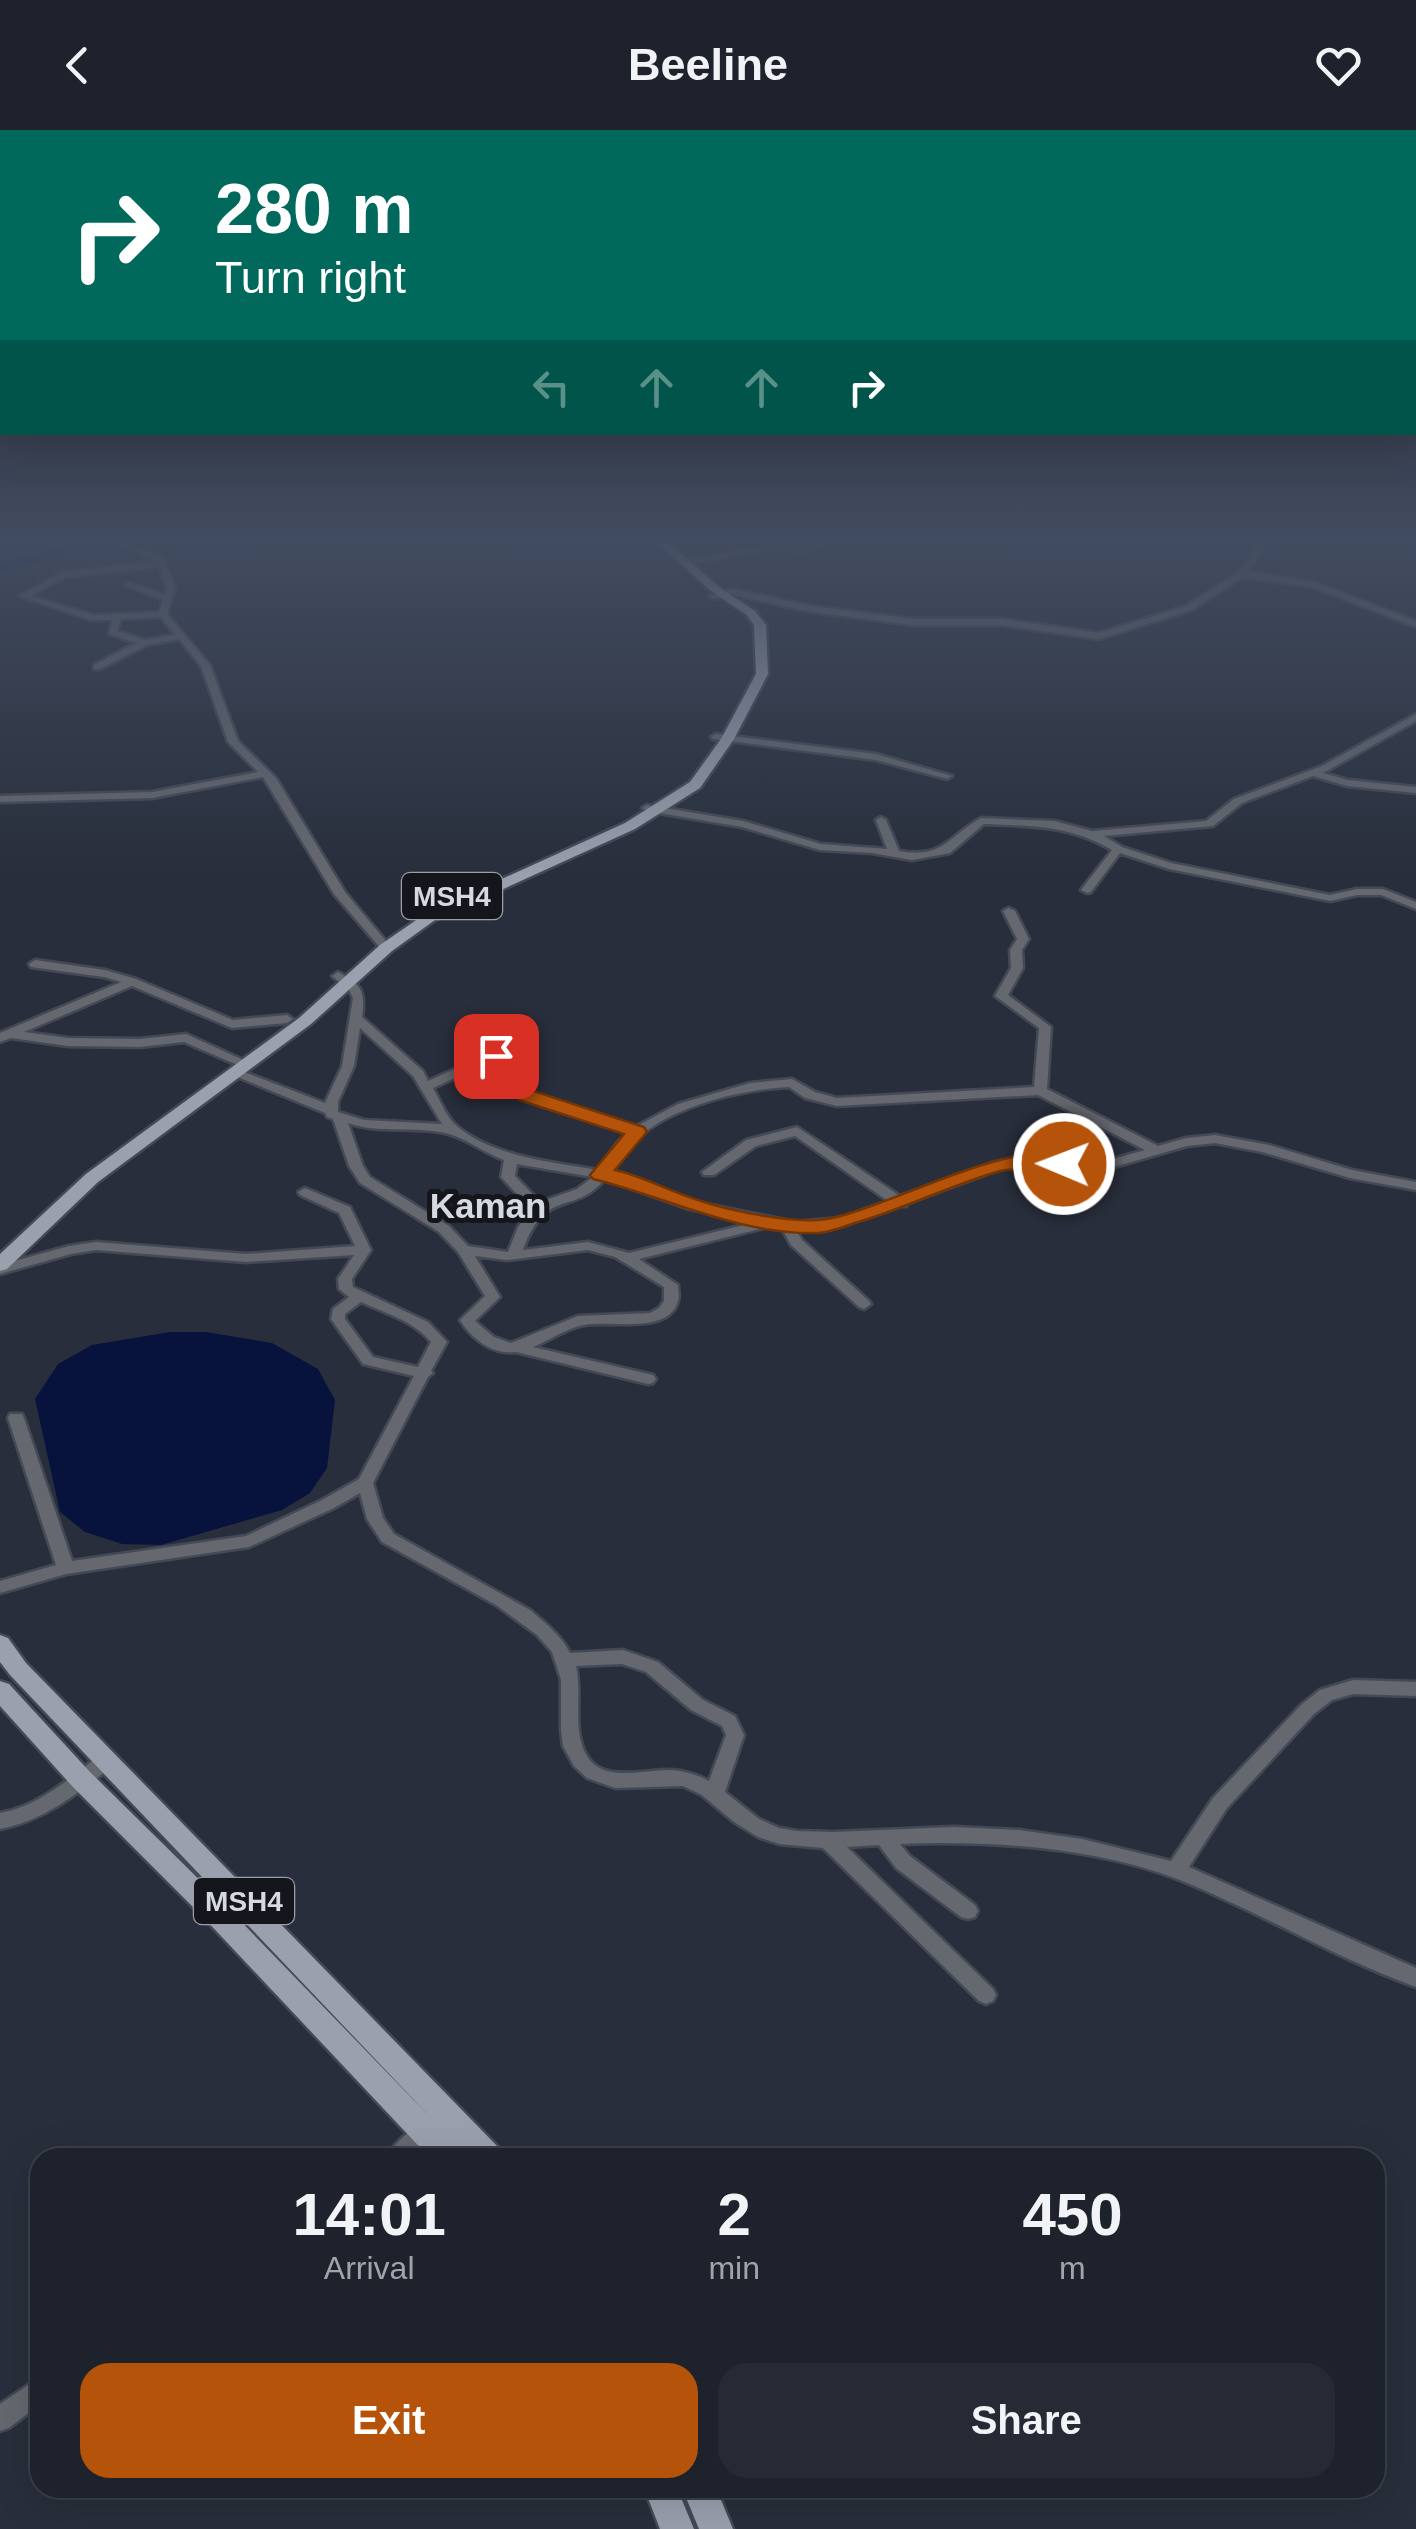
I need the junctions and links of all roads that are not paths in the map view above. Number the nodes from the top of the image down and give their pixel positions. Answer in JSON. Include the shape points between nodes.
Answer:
{"nodes":[{"id":1,"x":130,"y":650,"type":"edge"},
{"id":2,"x":193,"y":650,"type":"edge"},
{"id":3,"x":752,"y":650,"type":"edge"},
{"id":4,"x":97,"y":666,"type":"dead end"},
{"id":5,"x":1416,"y":716,"type":"edge"},
{"id":6,"x":722,"y":738,"type":"junction"},
{"id":7,"x":1312,"y":772,"type":"junction"},
{"id":8,"x":266,"y":774,"type":"junction"},
{"id":9,"x":947,"y":776,"type":"dead end"},
{"id":10,"x":1416,"y":790,"type":"edge"},
{"id":11,"x":0,"y":798,"type":"edge"},
{"id":12,"x":654,"y":809,"type":"junction"},
{"id":13,"x":881,"y":820,"type":"dead end"},
{"id":14,"x":1092,"y":834,"type":"junction"},
{"id":15,"x":1118,"y":849,"type":"junction"},
{"id":16,"x":894,"y":854,"type":"junction"},
{"id":17,"x":1087,"y":890,"type":"dead end"},
{"id":18,"x":1416,"y":906,"type":"edge"},
{"id":19,"x":1009,"y":910,"type":"dead end"},
{"id":20,"x":383,"y":944,"type":"junction"},
{"id":21,"x":35,"y":964,"type":"dead end"},
{"id":22,"x":343,"y":980,"type":"junction"},
{"id":23,"x":132,"y":982,"type":"junction"},
{"id":24,"x":356,"y":1018,"type":"junction"},
{"id":25,"x":287,"y":1019,"type":"junction"},
{"id":26,"x":5,"y":1036,"type":"edge"},
{"id":27,"x":238,"y":1066,"type":"junction"},
{"id":28,"x":424,"y":1087,"type":"junction"},
{"id":29,"x":1040,"y":1091,"type":"junction"},
{"id":30,"x":334,"y":1114,"type":"junction"},
{"id":31,"x":451,"y":1129,"type":"junction"},
{"id":32,"x":637,"y":1132,"type":"junction"},
{"id":33,"x":1156,"y":1150,"type":"junction"},
{"id":34,"x":511,"y":1158,"type":"junction"},
{"id":35,"x":709,"y":1172,"type":"dead end"},
{"id":36,"x":600,"y":1175,"type":"junction"},
{"id":37,"x":1416,"y":1186,"type":"edge"},
{"id":38,"x":305,"y":1192,"type":"dead end"},
{"id":39,"x":901,"y":1203,"type":"junction"},
{"id":40,"x":538,"y":1208,"type":"junction"},
{"id":41,"x":780,"y":1223,"type":"junction"},
{"id":42,"x":0,"y":1246,"type":"edge"},
{"id":43,"x":364,"y":1250,"type":"junction"},
{"id":44,"x":464,"y":1250,"type":"junction"},
{"id":45,"x":514,"y":1255,"type":"junction"},
{"id":46,"x":627,"y":1258,"type":"junction"},
{"id":47,"x":0,"y":1268,"type":"edge"},
{"id":48,"x":358,"y":1296,"type":"junction"},
{"id":49,"x":864,"y":1304,"type":"dead end"},
{"id":50,"x":515,"y":1347,"type":"junction"},
{"id":51,"x":425,"y":1373,"type":"junction"},
{"id":52,"x":648,"y":1379,"type":"dead end"},
{"id":53,"x":16,"y":1418,"type":"dead end"},
{"id":54,"x":365,"y":1483,"type":"junction"},
{"id":55,"x":66,"y":1568,"type":"junction"},
{"id":56,"x":0,"y":1588,"type":"edge"},
{"id":57,"x":0,"y":1644,"type":"edge"},
{"id":58,"x":564,"y":1660,"type":"junction"},
{"id":59,"x":0,"y":1690,"type":"edge"},
{"id":60,"x":1416,"y":1690,"type":"edge"},
{"id":61,"x":106,"y":1760,"type":"junction"},
{"id":62,"x":81,"y":1779,"type":"junction"},
{"id":63,"x":714,"y":1794,"type":"junction"},
{"id":64,"x":0,"y":1820,"type":"edge"},
{"id":65,"x":885,"y":1838,"type":"junction"},
{"id":66,"x":830,"y":1843,"type":"junction"},
{"id":67,"x":1176,"y":1870,"type":"junction"},
{"id":68,"x":968,"y":1911,"type":"dead end"},
{"id":69,"x":1416,"y":1978,"type":"edge"},
{"id":70,"x":986,"y":1995,"type":"dead end"},
{"id":71,"x":426,"y":2132,"type":"junction"},
{"id":72,"x":408,"y":2148,"type":"edge"},
{"id":73,"x":441,"y":2148,"type":"edge"},
{"id":74,"x":479,"y":2148,"type":"edge"},
{"id":75,"x":30,"y":2396,"type":"edge"},
{"id":76,"x":0,"y":2419,"type":"edge"},
{"id":77,"x":665,"y":2498,"type":"edge"},
{"id":78,"x":703,"y":2498,"type":"edge"},
{"id":79,"x":678,"y":2529,"type":"edge"},
{"id":80,"x":716,"y":2529,"type":"edge"}],
"edges":[{"from":1,"to":4,"type":"street"},
{"from":2,"to":8,"type":"street","via":[[237,745]]},
{"from":3,"to":6,"type":"main road","number":"MSH4","via":[[751,675]]},
{"from":5,"to":7,"type":"street"},
{"from":6,"to":9,"type":"street","via":[[876,757]]},
{"from":6,"to":12,"type":"main road","number":"MSH4"},
{"from":7,"to":10,"type":"street"},
{"from":7,"to":14,"type":"street","via":[[1238,801],[1198,828]]},
{"from":8,"to":11,"type":"street","via":[[147,795]]},
{"from":8,"to":20,"type":"street","via":[[340,894]]},
{"from":12,"to":16,"type":"street","via":[[743,824],[806,845]]},
{"from":12,"to":20,"type":"main road","number":"MSH4","via":[[453,896]]},
{"from":13,"to":16,"type":"street"},
{"from":14,"to":15,"type":"street"},
{"from":14,"to":16,"type":"street","via":[[999,819],[981,821],[934,855]]},
{"from":15,"to":17,"type":"street"},
{"from":15,"to":18,"type":"street","via":[[1320,897],[1370,891]]},
{"from":19,"to":29,"type":"street","via":[[1023,938],[1002,996],[1045,1027]]},
{"from":20,"to":22,"type":"main road","number":"MSH4"},
{"from":21,"to":23,"type":"street"},
{"from":22,"to":24,"type":"street","via":[[360,998]]},
{"from":22,"to":25,"type":"main road","number":"MSH4"},
{"from":22,"to":27,"type":"main road","number":"MSH4"},
{"from":23,"to":25,"type":"street","via":[[232,1024]]},
{"from":23,"to":26,"type":"street"},
{"from":24,"to":28,"type":"street","via":[[390,1044]]},
{"from":24,"to":30,"type":"street"},
{"from":25,"to":27,"type":"main road","number":"MSH4"},
{"from":26,"to":27,"type":"street","via":[[140,1043],[186,1038]]},
{"from":27,"to":30,"type":"street"},
{"from":27,"to":42,"type":"main road","number":"MSH4","via":[[105,1151]]},
{"from":27,"to":47,"type":"main road","number":"MSH4","via":[[48,1215]]},
{"from":28,"to":31,"type":"street"},
{"from":28,"to":32,"type":"street","via":[[493,1055],[526,1096]]},
{"from":29,"to":32,"type":"street","via":[[837,1102],[781,1083],[698,1100]]},
{"from":29,"to":33,"type":"street"},
{"from":30,"to":31,"type":"street","via":[[363,1124]]},
{"from":30,"to":44,"type":"street","via":[[366,1180],[444,1229]]},
{"from":31,"to":34,"type":"street"},
{"from":32,"to":36,"type":"street"},
{"from":33,"to":37,"type":"street","via":[[1186,1142],[1240,1143]]},
{"from":33,"to":39,"type":"street","via":[[1114,1163],[996,1166]]},
{"from":34,"to":36,"type":"street"},
{"from":34,"to":40,"type":"street","via":[[508,1177]]},
{"from":35,"to":39,"type":"street","via":[[751,1143],[796,1132]]},
{"from":36,"to":40,"type":"street","via":[[582,1192]]},
{"from":36,"to":41,"type":"street","via":[[691,1205]]},
{"from":38,"to":43,"type":"street","via":[[346,1210]]},
{"from":39,"to":41,"type":"street","via":[[819,1227]]},
{"from":40,"to":45,"type":"street"},
{"from":41,"to":46,"type":"street"},
{"from":41,"to":49,"type":"street"},
{"from":43,"to":47,"type":"street","via":[[246,1258],[96,1246]]},
{"from":43,"to":48,"type":"street","via":[[345,1279],[346,1289]]},
{"from":44,"to":45,"type":"street"},
{"from":44,"to":50,"type":"street","via":[[493,1292],[467,1320],[470,1326]]},
{"from":45,"to":46,"type":"street","via":[[588,1246]]},
{"from":46,"to":50,"type":"street","via":[[672,1285],[668,1310],[630,1321],[592,1317]]},
{"from":48,"to":51,"type":"street","via":[[437,1336]]},
{"from":48,"to":51,"type":"street","via":[[338,1319],[368,1361]]},
{"from":50,"to":52,"type":"street"},
{"from":51,"to":54,"type":"street"},
{"from":53,"to":55,"type":"street"},
{"from":54,"to":55,"type":"street","via":[[248,1541]]},
{"from":54,"to":58,"type":"street","via":[[388,1538],[512,1607]]},
{"from":55,"to":56,"type":"street"},
{"from":57,"to":61,"type":"main road","number":"MSH4"},
{"from":58,"to":63,"type":"street","via":[[574,1756],[592,1772],[623,1782],[678,1778]]},
{"from":58,"to":63,"type":"street","via":[[634,1660],[730,1721],[736,1734]]},
{"from":59,"to":62,"type":"main road","number":"MSH4"},
{"from":60,"to":67,"type":"street","via":[[1353,1687],[1326,1695],[1220,1803]]},
{"from":61,"to":62,"type":"street"},
{"from":61,"to":74,"type":"main road","number":"MSH4"},
{"from":62,"to":64,"type":"street","via":[[34,1812]]},
{"from":62,"to":71,"type":"main road","number":"MSH4"},
{"from":63,"to":66,"type":"street","via":[[743,1823],[775,1836]]},
{"from":65,"to":66,"type":"street"},
{"from":65,"to":67,"type":"street","via":[[1014,1835]]},
{"from":65,"to":68,"type":"street","via":[[903,1862]]},
{"from":66,"to":70,"type":"street"},
{"from":67,"to":69,"type":"street"},
{"from":71,"to":72,"type":"street"},
{"from":71,"to":73,"type":"main road","number":"MSH4"},
{"from":75,"to":76,"type":"street"},
{"from":77,"to":79,"type":"main road"},
{"from":78,"to":80,"type":"main road"}]}
